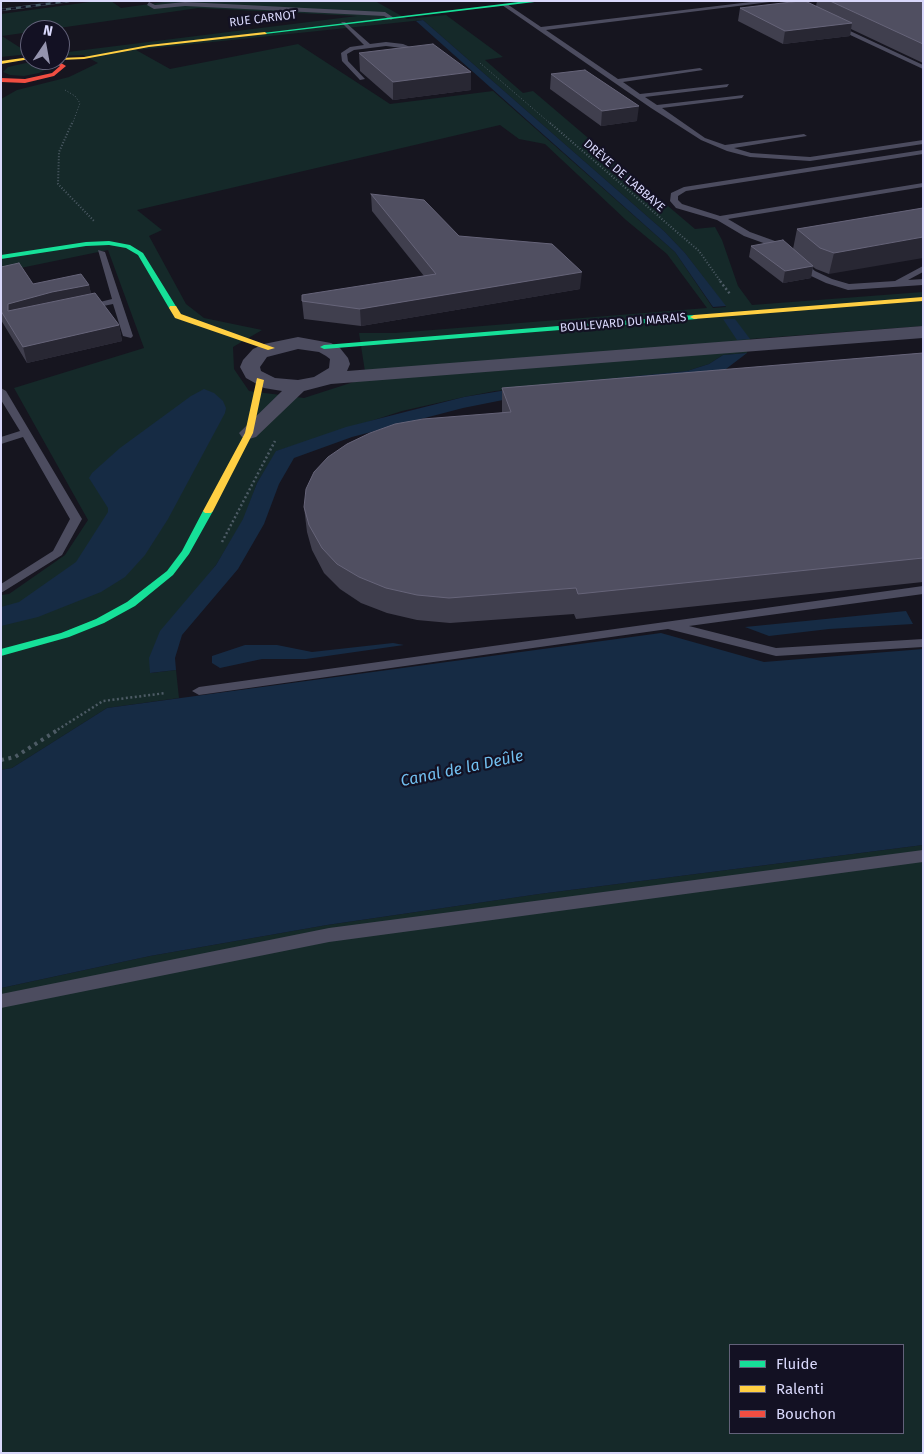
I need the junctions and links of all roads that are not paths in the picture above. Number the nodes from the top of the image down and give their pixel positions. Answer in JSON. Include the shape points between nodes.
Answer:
{"nodes":[{"id":1,"x":541,"y":1,"type":"edge"},
{"id":2,"x":775,"y":1,"type":"edge"},
{"id":3,"x":149,"y":4,"type":"dead end"},
{"id":4,"x":505,"y":5,"type":"junction"},
{"id":5,"x":391,"y":18,"type":"junction"},
{"id":6,"x":343,"y":23,"type":"junction"},
{"id":7,"x":830,"y":23,"type":"edge"},
{"id":8,"x":539,"y":29,"type":"junction"},
{"id":9,"x":368,"y":44,"type":"junction"},
{"id":10,"x":433,"y":57,"type":"edge"},
{"id":11,"x":20,"y":60,"type":"edge"},
{"id":12,"x":70,"y":62,"type":"edge"},
{"id":13,"x":1,"y":63,"type":"edge"},
{"id":14,"x":923,"y":67,"type":"edge"},
{"id":15,"x":55,"y":70,"type":"edge"},
{"id":16,"x":700,"y":70,"type":"dead end"},
{"id":17,"x":362,"y":79,"type":"edge"},
{"id":18,"x":1,"y":80,"type":"edge"},
{"id":19,"x":20,"y":81,"type":"junction"},
{"id":20,"x":614,"y":81,"type":"junction"},
{"id":21,"x":727,"y":85,"type":"dead end"},
{"id":22,"x":1,"y":87,"type":"edge"},
{"id":23,"x":637,"y":96,"type":"junction"},
{"id":24,"x":742,"y":96,"type":"dead end"},
{"id":25,"x":653,"y":107,"type":"junction"},
{"id":26,"x":804,"y":136,"type":"dead end"},
{"id":27,"x":923,"y":142,"type":"edge"},
{"id":28,"x":724,"y":147,"type":"junction"},
{"id":29,"x":923,"y":152,"type":"edge"},
{"id":30,"x":923,"y":184,"type":"edge"},
{"id":31,"x":720,"y":218,"type":"junction"},
{"id":32,"x":793,"y":240,"type":"dead end"},
{"id":33,"x":775,"y":243,"type":"junction"},
{"id":34,"x":98,"y":248,"type":"junction"},
{"id":35,"x":1,"y":257,"type":"edge"},
{"id":36,"x":923,"y":268,"type":"edge"},
{"id":37,"x":923,"y":282,"type":"edge"},
{"id":38,"x":895,"y":284,"type":"junction"},
{"id":39,"x":923,"y":299,"type":"edge"},
{"id":40,"x":118,"y":301,"type":"junction"},
{"id":41,"x":79,"y":308,"type":"edge"},
{"id":42,"x":923,"y":332,"type":"edge"},
{"id":43,"x":128,"y":336,"type":"dead end"},
{"id":44,"x":324,"y":347,"type":"junction"},
{"id":45,"x":271,"y":348,"type":"junction"},
{"id":46,"x":329,"y":378,"type":"junction"},
{"id":47,"x":260,"y":380,"type":"junction"},
{"id":48,"x":298,"y":386,"type":"junction"},
{"id":49,"x":1,"y":391,"type":"edge"},
{"id":50,"x":25,"y":433,"type":"junction"},
{"id":51,"x":249,"y":433,"type":"junction"},
{"id":52,"x":1,"y":441,"type":"edge"},
{"id":53,"x":1,"y":590,"type":"edge"},
{"id":54,"x":923,"y":590,"type":"edge"},
{"id":55,"x":668,"y":625,"type":"junction"},
{"id":56,"x":923,"y":642,"type":"edge"},
{"id":57,"x":1,"y":653,"type":"edge"},
{"id":58,"x":199,"y":691,"type":"dead end"},
{"id":59,"x":923,"y":856,"type":"edge"},
{"id":60,"x":1,"y":1001,"type":"edge"}],
"edges":[{"from":1,"to":4,"type":"street","name":"RUE CARNOT"},
{"from":2,"to":8,"type":"lane"},
{"from":3,"to":5,"type":"lane","via":[[154,7],[185,4],[385,14]]},
{"from":4,"to":5,"type":"street","name":"RUE CARNOT"},
{"from":4,"to":8,"type":"lane"},
{"from":5,"to":6,"type":"street","name":"RUE CARNOT"},
{"from":6,"to":9,"type":"lane"},
{"from":6,"to":12,"type":"street","name":"RUE CARNOT","via":[[128,48]]},
{"from":7,"to":14,"type":"lane"},
{"from":8,"to":20,"type":"lane"},
{"from":9,"to":10,"type":"lane","via":[[403,46]]},
{"from":9,"to":17,"type":"lane","via":[[344,53],[345,61]]},
{"from":11,"to":13,"type":"street"},
{"from":15,"to":19,"type":"street","name":"RUE CARNOT","via":[[48,77]]},
{"from":16,"to":20,"type":"lane"},
{"from":18,"to":19,"type":"street"},
{"from":19,"to":22,"type":"street"},
{"from":20,"to":23,"type":"lane"},
{"from":21,"to":23,"type":"lane"},
{"from":23,"to":25,"type":"lane"},
{"from":24,"to":25,"type":"lane"},
{"from":25,"to":28,"type":"lane","via":[[703,139]]},
{"from":26,"to":28,"type":"lane"},
{"from":27,"to":28,"type":"lane","via":[[810,159],[750,155]]},
{"from":29,"to":31,"type":"lane","via":[[684,189],[674,195],[679,206]]},
{"from":30,"to":31,"type":"lane"},
{"from":31,"to":33,"type":"lane","via":[[747,234]]},
{"from":32,"to":33,"type":"lane"},
{"from":33,"to":38,"type":"lane","via":[[828,282],[848,286]]},
{"from":34,"to":35,"type":"street"},
{"from":34,"to":40,"type":"lane"},
{"from":34,"to":45,"type":"street","via":[[120,244],[141,254],[178,316]]},
{"from":36,"to":38,"type":"lane"},
{"from":37,"to":38,"type":"lane"},
{"from":39,"to":44,"type":"street","name":"BOULEVARD DU MARAIS"},
{"from":40,"to":41,"type":"lane"},
{"from":40,"to":43,"type":"lane"},
{"from":42,"to":46,"type":"street"},
{"from":44,"to":45,"type":"street","via":[[298,343]]},
{"from":44,"to":46,"type":"street","via":[[339,358],[340,364]]},
{"from":45,"to":47,"type":"street","via":[[253,360],[250,367]]},
{"from":46,"to":48,"type":"street"},
{"from":47,"to":48,"type":"street"},
{"from":47,"to":51,"type":"street"},
{"from":48,"to":51,"type":"street"},
{"from":49,"to":50,"type":"lane"},
{"from":50,"to":52,"type":"lane"},
{"from":50,"to":53,"type":"lane","via":[[76,520],[58,553]]},
{"from":51,"to":57,"type":"street","via":[[186,552],[170,573],[131,604],[100,621]]},
{"from":54,"to":55,"type":"lane"},
{"from":55,"to":56,"type":"lane","via":[[776,652]]},
{"from":55,"to":58,"type":"lane"},
{"from":59,"to":60,"type":"lane","via":[[329,935]]}]}
